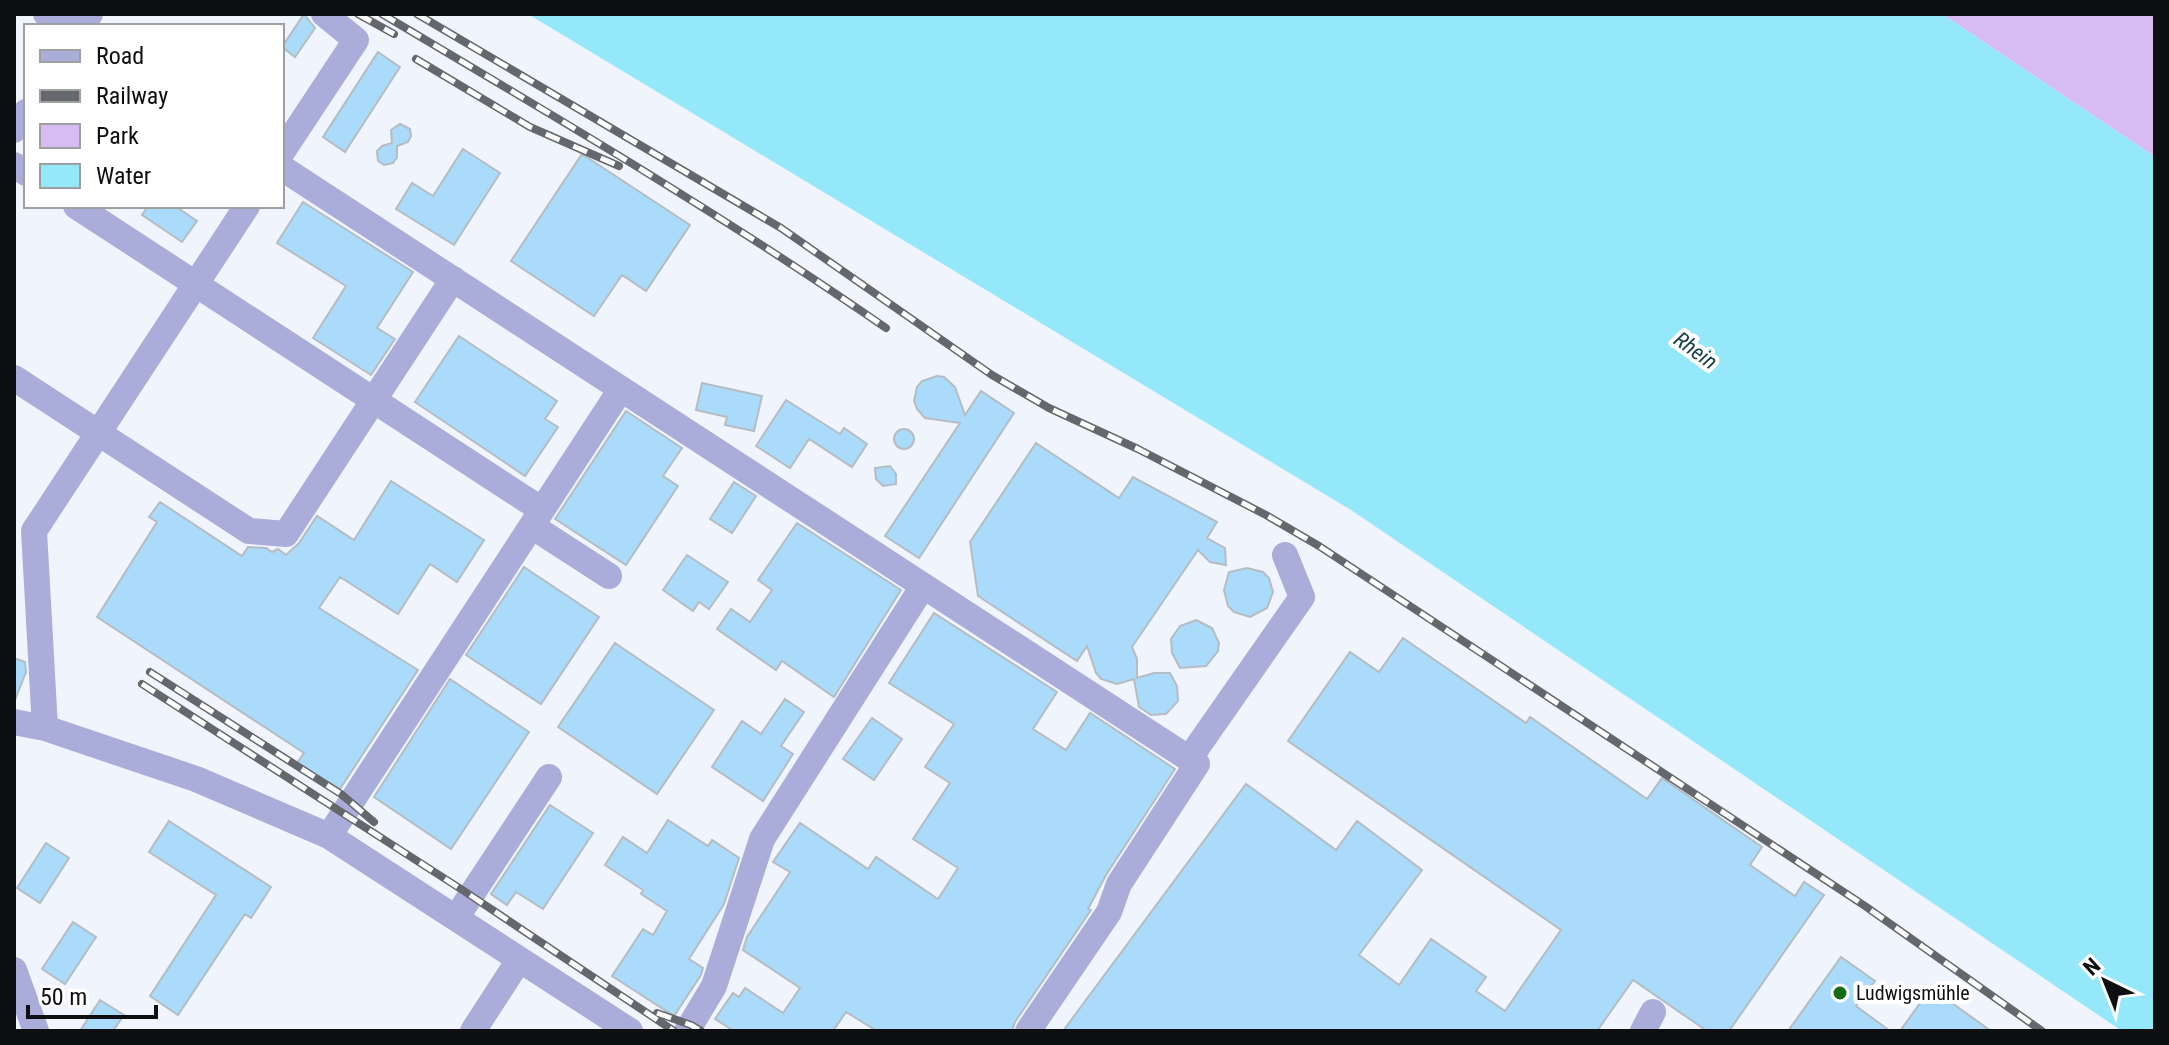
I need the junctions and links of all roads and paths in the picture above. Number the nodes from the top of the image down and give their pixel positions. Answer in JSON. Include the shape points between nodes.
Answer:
{"nodes":[{"id":1,"x":324,"y":14,"type":"edge"},
{"id":2,"x":284,"y":149,"type":"edge"},
{"id":3,"x":284,"y":169,"type":"edge"},
{"id":4,"x":79,"y":208,"type":"edge"},
{"id":5,"x":246,"y":208,"type":"edge"},
{"id":6,"x":453,"y":279,"type":"junction"},
{"id":7,"x":196,"y":284,"type":"junction"},
{"id":8,"x":14,"y":378,"type":"edge"},
{"id":9,"x":621,"y":389,"type":"junction"},
{"id":10,"x":374,"y":400,"type":"junction"},
{"id":11,"x":98,"y":433,"type":"junction"},
{"id":12,"x":538,"y":516,"type":"junction"},
{"id":13,"x":1285,"y":555,"type":"dead end"},
{"id":14,"x":609,"y":576,"type":"dead end"},
{"id":15,"x":923,"y":586,"type":"junction"},
{"id":16,"x":14,"y":722,"type":"edge"},
{"id":17,"x":45,"y":728,"type":"junction"},
{"id":18,"x":1189,"y":759,"type":"junction"},
{"id":19,"x":549,"y":777,"type":"dead end"},
{"id":20,"x":329,"y":836,"type":"junction"},
{"id":21,"x":456,"y":918,"type":"junction"},
{"id":22,"x":519,"y":960,"type":"junction"},
{"id":23,"x":14,"y":970,"type":"edge"},
{"id":24,"x":36,"y":1031,"type":"edge"},
{"id":25,"x":473,"y":1031,"type":"edge"},
{"id":26,"x":630,"y":1031,"type":"edge"},
{"id":27,"x":687,"y":1031,"type":"edge"},
{"id":28,"x":1028,"y":1031,"type":"edge"}],
"edges":[{"from":1,"to":2,"type":"street","via":[[356,40]]},
{"from":3,"to":6,"type":"street"},
{"from":4,"to":7,"type":"street"},
{"from":5,"to":7,"type":"street"},
{"from":6,"to":9,"type":"street"},
{"from":6,"to":10,"type":"street"},
{"from":7,"to":10,"type":"street"},
{"from":7,"to":11,"type":"street"},
{"from":8,"to":11,"type":"street"},
{"from":9,"to":12,"type":"street"},
{"from":9,"to":15,"type":"street"},
{"from":10,"to":11,"type":"street","via":[[286,534],[249,531]]},
{"from":10,"to":12,"type":"street"},
{"from":11,"to":17,"type":"street","via":[[34,531]]},
{"from":12,"to":14,"type":"street","via":[[541,532]]},
{"from":12,"to":20,"type":"street"},
{"from":13,"to":18,"type":"street","via":[[1302,597]]},
{"from":15,"to":18,"type":"street"},
{"from":15,"to":27,"type":"street","via":[[762,839],[714,986]]},
{"from":16,"to":17,"type":"street"},
{"from":17,"to":20,"type":"street","via":[[196,779]]},
{"from":18,"to":28,"type":"street","via":[[1197,764],[1119,884],[1109,912]]},
{"from":19,"to":21,"type":"street"},
{"from":20,"to":21,"type":"street"},
{"from":21,"to":22,"type":"street"},
{"from":22,"to":25,"type":"street"},
{"from":22,"to":26,"type":"street"},
{"from":23,"to":24,"type":"street"}]}
